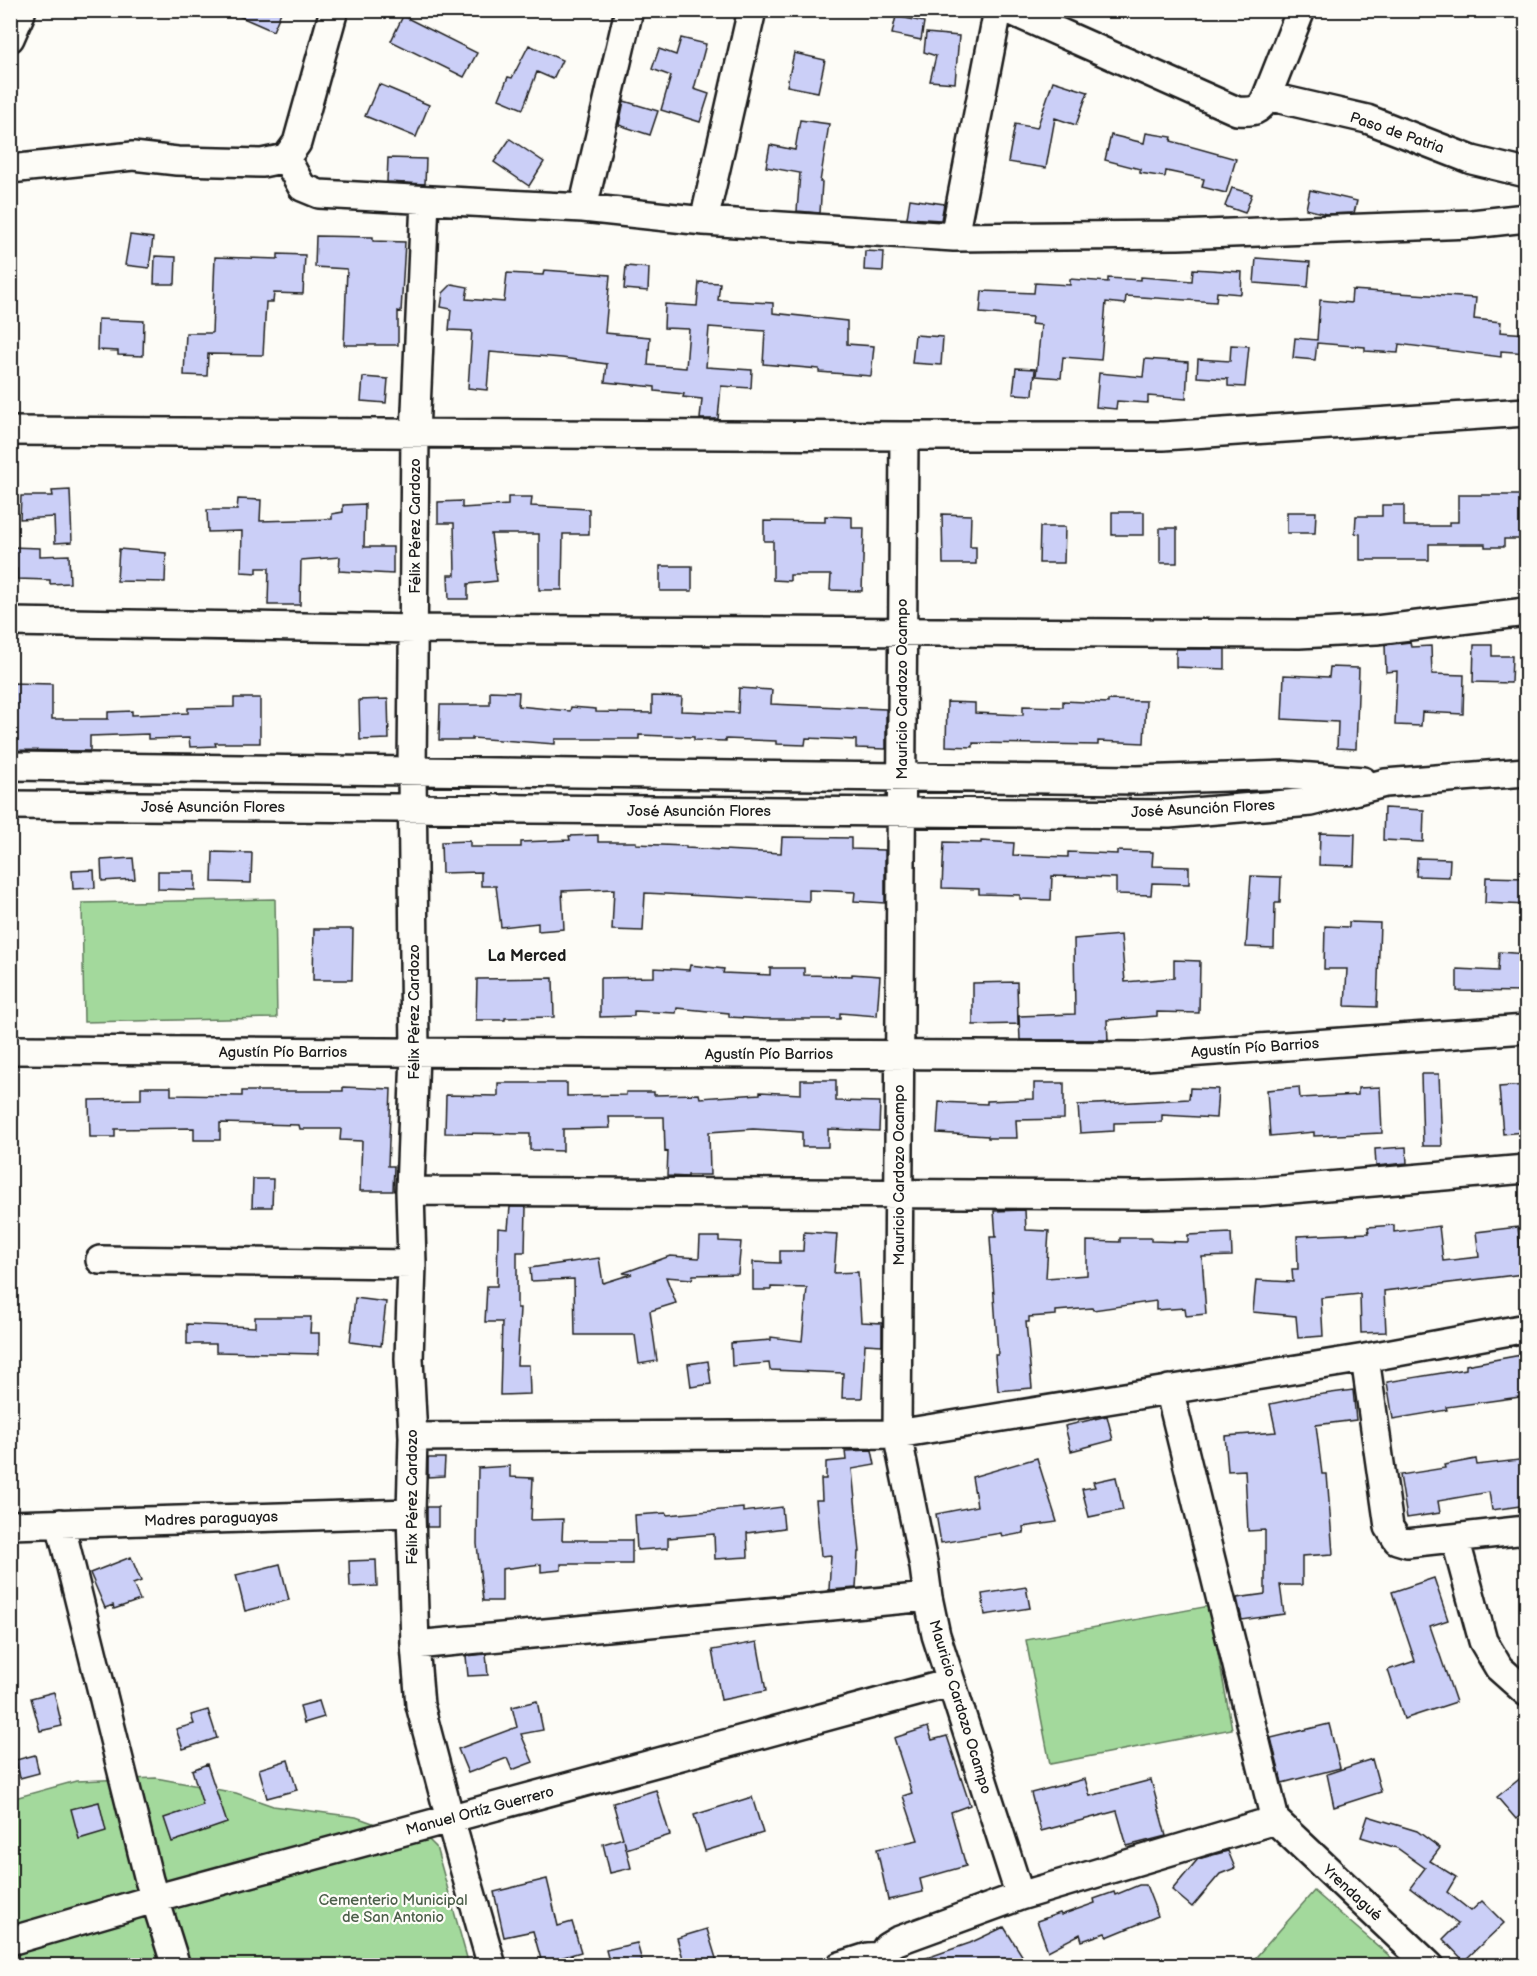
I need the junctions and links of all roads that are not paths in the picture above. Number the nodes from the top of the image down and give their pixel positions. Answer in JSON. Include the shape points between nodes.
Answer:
{"nodes":[{"id":1,"x":334,"y":10,"type":"edge"},
{"id":2,"x":628,"y":10,"type":"edge"},
{"id":3,"x":753,"y":10,"type":"edge"},
{"id":4,"x":998,"y":10,"type":"edge"},
{"id":5,"x":1009,"y":10,"type":"edge"},
{"id":6,"x":1301,"y":10,"type":"edge"},
{"id":7,"x":21,"y":13,"type":"dead end"},
{"id":8,"x":10,"y":38,"type":"edge"},
{"id":9,"x":1267,"y":96,"type":"junction"},
{"id":10,"x":286,"y":158,"type":"junction"},
{"id":11,"x":10,"y":169,"type":"edge"},
{"id":12,"x":1527,"y":173,"type":"edge"},
{"id":13,"x":425,"y":200,"type":"junction"},
{"id":14,"x":583,"y":208,"type":"junction"},
{"id":15,"x":1526,"y":214,"type":"edge"},
{"id":16,"x":704,"y":221,"type":"junction"},
{"id":17,"x":954,"y":237,"type":"junction"},
{"id":18,"x":1527,"y":412,"type":"edge"},
{"id":19,"x":10,"y":431,"type":"edge"},
{"id":20,"x":415,"y":434,"type":"junction"},
{"id":21,"x":903,"y":436,"type":"junction"},
{"id":22,"x":1527,"y":612,"type":"edge"},
{"id":23,"x":10,"y":622,"type":"edge"},
{"id":24,"x":415,"y":629,"type":"junction"},
{"id":25,"x":902,"y":632,"type":"junction"},
{"id":26,"x":10,"y":766,"type":"edge"},
{"id":27,"x":412,"y":772,"type":"junction"},
{"id":28,"x":1527,"y":772,"type":"edge"},
{"id":29,"x":902,"y":778,"type":"junction"},
{"id":30,"x":1385,"y":783,"type":"junction"},
{"id":31,"x":10,"y":805,"type":"edge"},
{"id":32,"x":412,"y":808,"type":"junction"},
{"id":33,"x":901,"y":812,"type":"junction"},
{"id":34,"x":1527,"y":1029,"type":"edge"},
{"id":35,"x":10,"y":1050,"type":"edge"},
{"id":36,"x":415,"y":1053,"type":"junction"},
{"id":37,"x":900,"y":1054,"type":"junction"},
{"id":38,"x":1527,"y":1169,"type":"edge"},
{"id":39,"x":410,"y":1191,"type":"junction"},
{"id":40,"x":899,"y":1193,"type":"junction"},
{"id":41,"x":100,"y":1260,"type":"dead end"},
{"id":42,"x":411,"y":1264,"type":"junction"},
{"id":43,"x":1527,"y":1328,"type":"edge"},
{"id":44,"x":1365,"y":1358,"type":"junction"},
{"id":45,"x":1169,"y":1389,"type":"junction"},
{"id":46,"x":897,"y":1434,"type":"junction"},
{"id":47,"x":413,"y":1437,"type":"junction"},
{"id":48,"x":411,"y":1513,"type":"junction"},
{"id":49,"x":60,"y":1523,"type":"junction"},
{"id":50,"x":10,"y":1525,"type":"edge"},
{"id":51,"x":1527,"y":1530,"type":"edge"},
{"id":52,"x":1455,"y":1538,"type":"junction"},
{"id":53,"x":928,"y":1596,"type":"junction"},
{"id":54,"x":415,"y":1645,"type":"junction"},
{"id":55,"x":950,"y":1683,"type":"junction"},
{"id":56,"x":1527,"y":1692,"type":"edge"},
{"id":57,"x":450,"y":1819,"type":"junction"},
{"id":58,"x":1275,"y":1820,"type":"junction"},
{"id":59,"x":1020,"y":1896,"type":"junction"},
{"id":60,"x":154,"y":1899,"type":"junction"},
{"id":61,"x":10,"y":1941,"type":"edge"},
{"id":62,"x":884,"y":1956,"type":"edge"},
{"id":63,"x":176,"y":1965,"type":"edge"},
{"id":64,"x":492,"y":1965,"type":"edge"},
{"id":65,"x":840,"y":1965,"type":"edge"},
{"id":66,"x":1430,"y":1965,"type":"edge"}],
"edges":[{"from":1,"to":10,"type":"street","via":[[297,143]]},
{"from":2,"to":14,"type":"street"},
{"from":3,"to":16,"type":"street"},
{"from":4,"to":17,"type":"street"},
{"from":5,"to":9,"type":"street","via":[[1237,111],[1251,112],[1262,106]]},
{"from":6,"to":9,"type":"street"},
{"from":7,"to":8,"type":"street"},
{"from":9,"to":12,"type":"street","name":"Paso de Patria","via":[[1367,119],[1473,160]]},
{"from":10,"to":11,"type":"street","via":[[262,163],[133,156]]},
{"from":10,"to":13,"type":"street","via":[[302,187],[319,194]]},
{"from":13,"to":14,"type":"street"},
{"from":13,"to":20,"type":"street","name":"Félix Pérez Cardozo"},
{"from":14,"to":16,"type":"street"},
{"from":15,"to":17,"type":"street","via":[[1472,224],[1178,235]]},
{"from":16,"to":17,"type":"street"},
{"from":18,"to":21,"type":"street","via":[[1163,436]]},
{"from":19,"to":20,"type":"street"},
{"from":20,"to":21,"type":"street"},
{"from":20,"to":24,"type":"street","name":"Félix Pérez Cardozo"},
{"from":21,"to":25,"type":"street","name":"Mauricio Cardozo Ocampo"},
{"from":22,"to":25,"type":"street","via":[[1376,630],[1299,634]]},
{"from":23,"to":24,"type":"street"},
{"from":24,"to":25,"type":"street"},
{"from":24,"to":27,"type":"street","name":"Félix Pérez Cardozo"},
{"from":25,"to":29,"type":"street","name":"Mauricio Cardozo Ocampo"},
{"from":26,"to":27,"type":"street","name":"José Asunción Flores"},
{"from":27,"to":29,"type":"street","name":"José Asunción Flores"},
{"from":27,"to":32,"type":"street","name":"Félix Pérez Cardozo"},
{"from":28,"to":30,"type":"street","name":"José Asunción Flores"},
{"from":29,"to":30,"type":"street","name":"José Asunción Flores","via":[[1137,780],[1285,775]]},
{"from":29,"to":33,"type":"street","name":"Mauricio Cardozo Ocampo"},
{"from":30,"to":33,"type":"street","name":"José Asunción Flores","via":[[1311,802],[1169,814]]},
{"from":31,"to":32,"type":"street","name":"José Asunción Flores"},
{"from":32,"to":33,"type":"street","name":"José Asunción Flores"},
{"from":32,"to":36,"type":"street","name":"Félix Pérez Cardozo"},
{"from":33,"to":37,"type":"street","name":"Mauricio Cardozo Ocampo"},
{"from":34,"to":37,"type":"street","name":"Agustín Pío Barrios","via":[[1145,1056]]},
{"from":35,"to":36,"type":"street","name":"Agustín Pío Barrios"},
{"from":36,"to":37,"type":"street","name":"Agustín Pío Barrios"},
{"from":36,"to":39,"type":"street","name":"Félix Pérez Cardozo"},
{"from":37,"to":40,"type":"street","name":"Mauricio Cardozo Ocampo"},
{"from":38,"to":40,"type":"street","via":[[1257,1192]]},
{"from":39,"to":40,"type":"street"},
{"from":39,"to":42,"type":"street","name":"Félix Pérez Cardozo"},
{"from":40,"to":46,"type":"street","name":"Mauricio Cardozo Ocampo"},
{"from":41,"to":42,"type":"street"},
{"from":42,"to":47,"type":"street","name":"Félix Pérez Cardozo","via":[[409,1359]]},
{"from":43,"to":44,"type":"street"},
{"from":44,"to":45,"type":"street"},
{"from":44,"to":52,"type":"street","via":[[1389,1527],[1397,1540],[1407,1544]]},
{"from":45,"to":46,"type":"street"},
{"from":45,"to":58,"type":"street"},
{"from":46,"to":47,"type":"street"},
{"from":46,"to":53,"type":"street","name":"Mauricio Cardozo Ocampo"},
{"from":47,"to":48,"type":"street","name":"Félix Pérez Cardozo"},
{"from":48,"to":49,"type":"street","name":"Madres paraguayas"},
{"from":48,"to":54,"type":"street","name":"Félix Pérez Cardozo"},
{"from":49,"to":50,"type":"street","name":"Madres paraguayas"},
{"from":49,"to":60,"type":"street"},
{"from":51,"to":52,"type":"street"},
{"from":52,"to":56,"type":"street","via":[[1483,1641],[1499,1668]]},
{"from":53,"to":54,"type":"street"},
{"from":53,"to":55,"type":"street","name":"Mauricio Cardozo Ocampo"},
{"from":54,"to":57,"type":"street","name":"Félix Pérez Cardozo","via":[[420,1705]]},
{"from":55,"to":57,"type":"street","name":"Manuel Ortíz Guerrero"},
{"from":55,"to":59,"type":"street","name":"Mauricio Cardozo Ocampo"},
{"from":57,"to":60,"type":"street","name":"Manuel Ortíz Guerrero"},
{"from":57,"to":64,"type":"street","name":"Félix Pérez Cardozo"},
{"from":58,"to":59,"type":"street"},
{"from":58,"to":66,"type":"street","name":"Yrendagué"},
{"from":59,"to":62,"type":"street","via":[[897,1941]]},
{"from":60,"to":61,"type":"street","name":"Manuel Ortíz Guerrero"},
{"from":60,"to":63,"type":"street"},
{"from":62,"to":65,"type":"street"}]}
